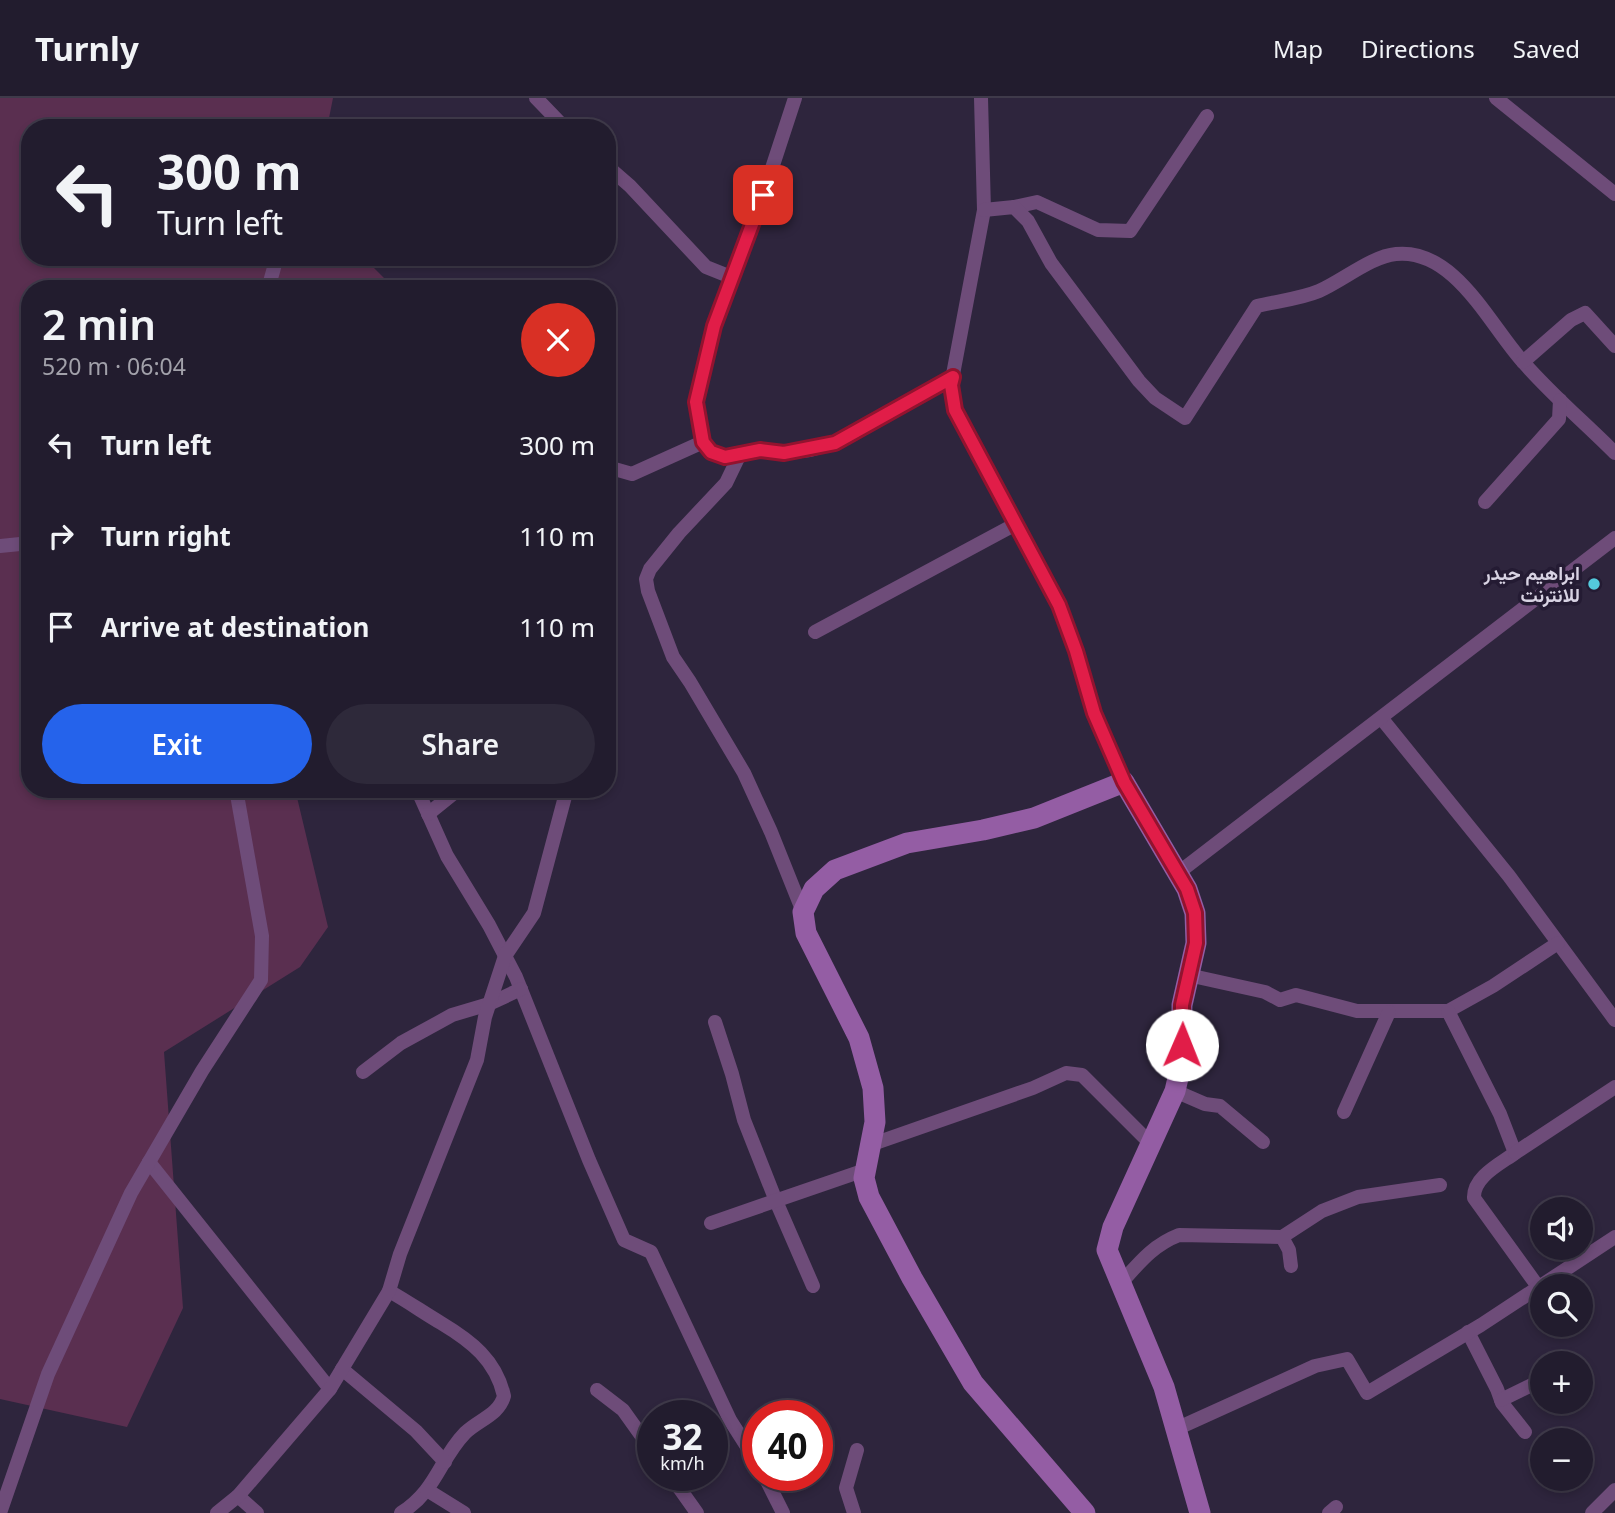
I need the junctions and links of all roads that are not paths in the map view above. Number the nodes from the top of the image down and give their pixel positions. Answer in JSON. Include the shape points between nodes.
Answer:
{"nodes":[{"id":1,"x":536,"y":98,"type":"edge"},
{"id":2,"x":795,"y":98,"type":"edge"},
{"id":3,"x":981,"y":98,"type":"edge"},
{"id":4,"x":1496,"y":98,"type":"edge"},
{"id":5,"x":1207,"y":116,"type":"dead end"},
{"id":6,"x":556,"y":119,"type":"edge"},
{"id":7,"x":616,"y":174,"type":"edge"},
{"id":8,"x":1615,"y":194,"type":"edge"},
{"id":9,"x":1014,"y":207,"type":"junction"},
{"id":10,"x":984,"y":210,"type":"junction"},
{"id":11,"x":731,"y":278,"type":"junction"},
{"id":12,"x":1615,"y":346,"type":"edge"},
{"id":13,"x":1523,"y":362,"type":"junction"},
{"id":14,"x":953,"y":377,"type":"junction"},
{"id":15,"x":1560,"y":400,"type":"junction"},
{"id":16,"x":703,"y":442,"type":"junction"},
{"id":17,"x":1615,"y":453,"type":"edge"},
{"id":18,"x":740,"y":454,"type":"junction"},
{"id":19,"x":616,"y":469,"type":"edge"},
{"id":20,"x":1485,"y":502,"type":"dead end"},
{"id":21,"x":1016,"y":524,"type":"junction"},
{"id":22,"x":1615,"y":538,"type":"edge"},
{"id":23,"x":21,"y":544,"type":"edge"},
{"id":24,"x":0,"y":546,"type":"edge"},
{"id":25,"x":815,"y":632,"type":"dead end"},
{"id":26,"x":1382,"y":719,"type":"junction"},
{"id":27,"x":1124,"y":782,"type":"junction"},
{"id":28,"x":238,"y":798,"type":"edge"},
{"id":29,"x":421,"y":798,"type":"edge"},
{"id":30,"x":448,"y":798,"type":"edge"},
{"id":31,"x":566,"y":798,"type":"edge"},
{"id":32,"x":428,"y":814,"type":"junction"},
{"id":33,"x":1178,"y":873,"type":"junction"},
{"id":34,"x":803,"y":912,"type":"junction"},
{"id":35,"x":1558,"y":943,"type":"junction"},
{"id":36,"x":505,"y":956,"type":"junction"},
{"id":37,"x":1188,"y":975,"type":"junction"},
{"id":38,"x":520,"y":989,"type":"junction"},
{"id":39,"x":489,"y":1004,"type":"junction"},
{"id":40,"x":1448,"y":1011,"type":"junction"},
{"id":41,"x":1389,"y":1012,"type":"junction"},
{"id":42,"x":1615,"y":1020,"type":"edge"},
{"id":43,"x":715,"y":1021,"type":"dead end"},
{"id":44,"x":363,"y":1072,"type":"dead end"},
{"id":45,"x":1615,"y":1087,"type":"edge"},
{"id":46,"x":1175,"y":1091,"type":"junction"},
{"id":47,"x":1344,"y":1112,"type":"dead end"},
{"id":48,"x":1263,"y":1142,"type":"dead end"},
{"id":49,"x":870,"y":1145,"type":"junction"},
{"id":50,"x":1152,"y":1145,"type":"junction"},
{"id":51,"x":1515,"y":1153,"type":"junction"},
{"id":52,"x":149,"y":1162,"type":"junction"},
{"id":53,"x":865,"y":1170,"type":"junction"},
{"id":54,"x":1440,"y":1185,"type":"dead end"},
{"id":55,"x":776,"y":1201,"type":"junction"},
{"id":56,"x":711,"y":1223,"type":"dead end"},
{"id":57,"x":1282,"y":1237,"type":"junction"},
{"id":58,"x":1615,"y":1237,"type":"edge"},
{"id":59,"x":1291,"y":1266,"type":"dead end"},
{"id":60,"x":1560,"y":1274,"type":"edge"},
{"id":61,"x":1530,"y":1276,"type":"edge"},
{"id":62,"x":1121,"y":1283,"type":"junction"},
{"id":63,"x":813,"y":1286,"type":"dead end"},
{"id":64,"x":389,"y":1291,"type":"junction"},
{"id":65,"x":1530,"y":1294,"type":"edge"},
{"id":66,"x":1468,"y":1332,"type":"junction"},
{"id":67,"x":342,"y":1369,"type":"junction"},
{"id":68,"x":1530,"y":1386,"type":"edge"},
{"id":69,"x":330,"y":1390,"type":"junction"},
{"id":70,"x":597,"y":1390,"type":"dead end"},
{"id":71,"x":1501,"y":1400,"type":"junction"},
{"id":72,"x":1177,"y":1429,"type":"junction"},
{"id":73,"x":637,"y":1430,"type":"edge"},
{"id":74,"x":1525,"y":1433,"type":"dead end"},
{"id":75,"x":742,"y":1439,"type":"edge"},
{"id":76,"x":857,"y":1450,"type":"dead end"},
{"id":77,"x":445,"y":1462,"type":"junction"},
{"id":78,"x":428,"y":1490,"type":"junction"},
{"id":79,"x":1615,"y":1490,"type":"edge"},
{"id":80,"x":681,"y":1491,"type":"edge"},
{"id":81,"x":772,"y":1491,"type":"edge"},
{"id":82,"x":238,"y":1496,"type":"junction"},
{"id":83,"x":1079,"y":1512,"type":"edge"},
{"id":84,"x":0,"y":1513,"type":"edge"},
{"id":85,"x":217,"y":1513,"type":"edge"},
{"id":86,"x":257,"y":1513,"type":"edge"},
{"id":87,"x":401,"y":1513,"type":"edge"},
{"id":88,"x":464,"y":1513,"type":"edge"},
{"id":89,"x":696,"y":1513,"type":"edge"},
{"id":90,"x":783,"y":1513,"type":"edge"},
{"id":91,"x":854,"y":1513,"type":"edge"},
{"id":92,"x":1200,"y":1513,"type":"edge"},
{"id":93,"x":1592,"y":1513,"type":"edge"}],
"edges":[{"from":1,"to":6,"type":"street"},
{"from":2,"to":11,"type":"street"},
{"from":3,"to":10,"type":"street"},
{"from":4,"to":8,"type":"street"},
{"from":5,"to":9,"type":"street","via":[[1130,231],[1098,230],[1037,202]]},
{"from":7,"to":11,"type":"street","via":[[706,267]]},
{"from":9,"to":10,"type":"street"},
{"from":9,"to":13,"type":"street","via":[[1028,220],[1051,263],[1139,381],[1185,418],[1257,306],[1315,293],[1394,254],[1424,256],[1444,270],[1469,291]]},
{"from":10,"to":14,"type":"street"},
{"from":11,"to":16,"type":"street","via":[[696,402]]},
{"from":12,"to":13,"type":"street","via":[[1585,313]]},
{"from":13,"to":15,"type":"street"},
{"from":14,"to":18,"type":"street","via":[[835,443],[784,453],[760,450]]},
{"from":14,"to":21,"type":"street","via":[[955,410]]},
{"from":15,"to":17,"type":"street"},
{"from":15,"to":20,"type":"street","via":[[1559,419]]},
{"from":16,"to":18,"type":"street","via":[[711,452],[725,457]]},
{"from":16,"to":19,"type":"street","via":[[632,474]]},
{"from":18,"to":34,"type":"street","via":[[726,483],[679,533],[646,579],[673,657],[744,774]]},
{"from":21,"to":25,"type":"street"},
{"from":21,"to":27,"type":"street","via":[[1059,605],[1094,713]]},
{"from":22,"to":26,"type":"street"},
{"from":23,"to":24,"type":"street"},
{"from":26,"to":33,"type":"street"},
{"from":26,"to":35,"type":"street"},
{"from":27,"to":33,"type":"street"},
{"from":27,"to":34,"type":"street","via":[[1034,818],[907,843],[835,870],[814,889]]},
{"from":28,"to":52,"type":"street","via":[[262,936],[261,979]]},
{"from":29,"to":32,"type":"street"},
{"from":30,"to":32,"type":"street"},
{"from":31,"to":36,"type":"street","via":[[534,913]]},
{"from":32,"to":36,"type":"street"},
{"from":33,"to":37,"type":"street","via":[[1195,913],[1196,943]]},
{"from":34,"to":49,"type":"street","via":[[806,933],[859,1038],[870,1076],[875,1122]]},
{"from":35,"to":40,"type":"street"},
{"from":35,"to":42,"type":"street"},
{"from":36,"to":38,"type":"street"},
{"from":36,"to":39,"type":"street"},
{"from":37,"to":41,"type":"street","via":[[1265,992],[1280,1000],[1296,995],[1357,1011]]},
{"from":37,"to":46,"type":"street"},
{"from":38,"to":39,"type":"street"},
{"from":38,"to":75,"type":"street","via":[[624,1240],[651,1252]]},
{"from":39,"to":44,"type":"street","via":[[452,1015],[401,1043]]},
{"from":39,"to":64,"type":"street","via":[[477,1060]]},
{"from":40,"to":41,"type":"street"},
{"from":40,"to":51,"type":"street"},
{"from":41,"to":47,"type":"street"},
{"from":43,"to":55,"type":"street","via":[[744,1120]]},
{"from":45,"to":51,"type":"street"},
{"from":46,"to":48,"type":"street","via":[[1220,1106]]},
{"from":46,"to":50,"type":"street"},
{"from":49,"to":50,"type":"street","via":[[1066,1073],[1082,1075]]},
{"from":49,"to":53,"type":"street"},
{"from":50,"to":62,"type":"street","via":[[1112,1227],[1107,1250]]},
{"from":51,"to":61,"type":"street","via":[[1480,1180],[1474,1198]]},
{"from":52,"to":69,"type":"street"},
{"from":52,"to":84,"type":"street","via":[[48,1374]]},
{"from":53,"to":55,"type":"street"},
{"from":53,"to":83,"type":"street","via":[[869,1197],[973,1382]]},
{"from":54,"to":57,"type":"street","via":[[1358,1197],[1322,1211]]},
{"from":55,"to":56,"type":"street"},
{"from":55,"to":63,"type":"street"},
{"from":57,"to":59,"type":"street"},
{"from":57,"to":62,"type":"street","via":[[1179,1235],[1148,1253]]},
{"from":58,"to":60,"type":"street"},
{"from":62,"to":72,"type":"street"},
{"from":64,"to":67,"type":"street"},
{"from":64,"to":77,"type":"street","via":[[477,1347],[503,1391],[502,1403],[468,1430]]},
{"from":65,"to":66,"type":"street"},
{"from":66,"to":71,"type":"street"},
{"from":66,"to":72,"type":"street","via":[[1367,1393],[1347,1359],[1315,1366]]},
{"from":67,"to":69,"type":"street"},
{"from":67,"to":77,"type":"street"},
{"from":68,"to":71,"type":"street"},
{"from":69,"to":82,"type":"street"},
{"from":70,"to":73,"type":"street","via":[[623,1410]]},
{"from":71,"to":74,"type":"street"},
{"from":72,"to":92,"type":"street"},
{"from":76,"to":91,"type":"street","via":[[846,1488]]},
{"from":77,"to":78,"type":"street"},
{"from":78,"to":87,"type":"street"},
{"from":78,"to":88,"type":"street"},
{"from":79,"to":93,"type":"street"},
{"from":80,"to":89,"type":"street"},
{"from":81,"to":90,"type":"street"},
{"from":82,"to":85,"type":"street"},
{"from":82,"to":86,"type":"street"}]}
